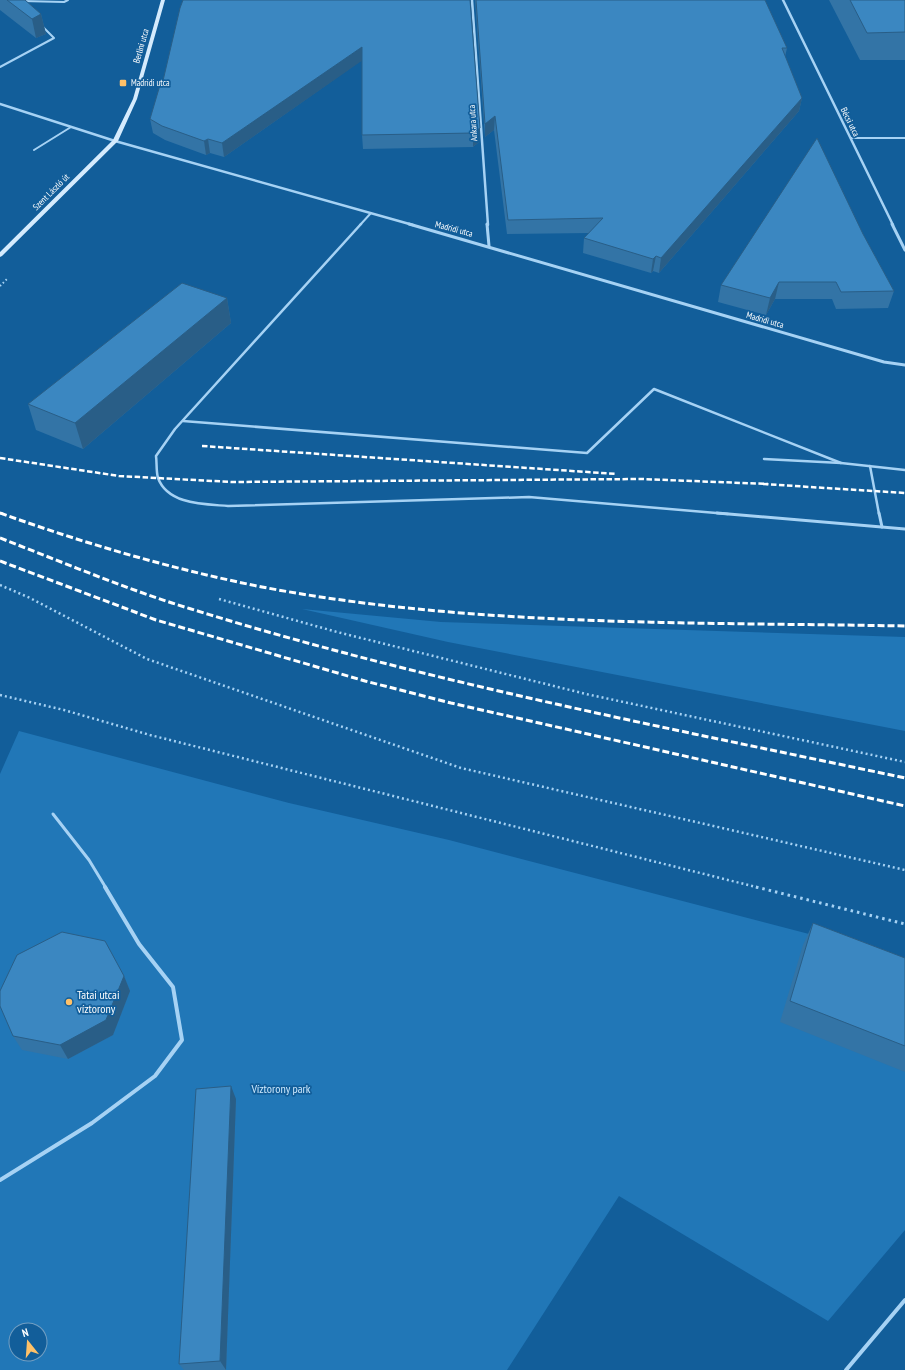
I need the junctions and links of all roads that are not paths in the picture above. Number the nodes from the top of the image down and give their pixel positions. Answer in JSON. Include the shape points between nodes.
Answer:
{"nodes":[{"id":1,"x":68,"y":0,"type":"edge"},
{"id":2,"x":163,"y":0,"type":"edge"},
{"id":3,"x":472,"y":0,"type":"edge"},
{"id":4,"x":783,"y":0,"type":"edge"},
{"id":5,"x":20,"y":1,"type":"edge"},
{"id":6,"x":37,"y":22,"type":"edge"},
{"id":7,"x":0,"y":67,"type":"edge"},
{"id":8,"x":0,"y":104,"type":"edge"},
{"id":9,"x":71,"y":127,"type":"junction"},
{"id":10,"x":850,"y":138,"type":"junction"},
{"id":11,"x":905,"y":138,"type":"edge"},
{"id":12,"x":115,"y":141,"type":"junction"},
{"id":13,"x":34,"y":150,"type":"dead end"},
{"id":14,"x":371,"y":213,"type":"junction"},
{"id":15,"x":489,"y":246,"type":"junction"},
{"id":16,"x":905,"y":250,"type":"edge"},
{"id":17,"x":0,"y":255,"type":"edge"},
{"id":18,"x":905,"y":365,"type":"edge"},
{"id":19,"x":183,"y":421,"type":"junction"},
{"id":20,"x":764,"y":459,"type":"dead end"},
{"id":21,"x":841,"y":463,"type":"junction"},
{"id":22,"x":870,"y":466,"type":"junction"},
{"id":23,"x":905,"y":470,"type":"edge"},
{"id":24,"x":882,"y":527,"type":"junction"},
{"id":25,"x":905,"y":529,"type":"edge"},
{"id":26,"x":53,"y":814,"type":"dead end"},
{"id":27,"x":0,"y":1180,"type":"edge"},
{"id":28,"x":905,"y":1300,"type":"edge"},
{"id":29,"x":846,"y":1370,"type":"edge"}],
"edges":[{"from":1,"to":5,"type":"lane"},
{"from":2,"to":12,"type":"street","name":"Berlini utca","via":[[135,99]]},
{"from":3,"to":15,"type":"street","name":"Ankara utca"},
{"from":4,"to":10,"type":"street","name":"Bécsi utca"},
{"from":6,"to":7,"type":"lane","via":[[54,38]]},
{"from":8,"to":9,"type":"street","name":"Madridi utca"},
{"from":9,"to":12,"type":"street","name":"Madridi utca"},
{"from":9,"to":13,"type":"lane"},
{"from":10,"to":11,"type":"lane"},
{"from":10,"to":16,"type":"street","name":"Bécsi utca"},
{"from":12,"to":14,"type":"street","name":"Madridi utca"},
{"from":12,"to":17,"type":"street","name":"Szent László út"},
{"from":14,"to":15,"type":"street","name":"Madridi utca"},
{"from":14,"to":19,"type":"lane"},
{"from":15,"to":18,"type":"street","name":"Madridi utca","via":[[884,362]]},
{"from":19,"to":21,"type":"lane","via":[[587,453],[654,389]]},
{"from":19,"to":24,"type":"lane","via":[[156,456],[158,479],[165,490],[181,500],[228,506],[529,497]]},
{"from":20,"to":21,"type":"lane"},
{"from":21,"to":22,"type":"lane"},
{"from":22,"to":23,"type":"lane"},
{"from":22,"to":24,"type":"lane"},
{"from":24,"to":25,"type":"lane"},
{"from":26,"to":27,"type":"lane","via":[[89,860],[139,944],[173,987],[182,1040],[155,1076],[92,1123]]},
{"from":28,"to":29,"type":"lane"}]}
